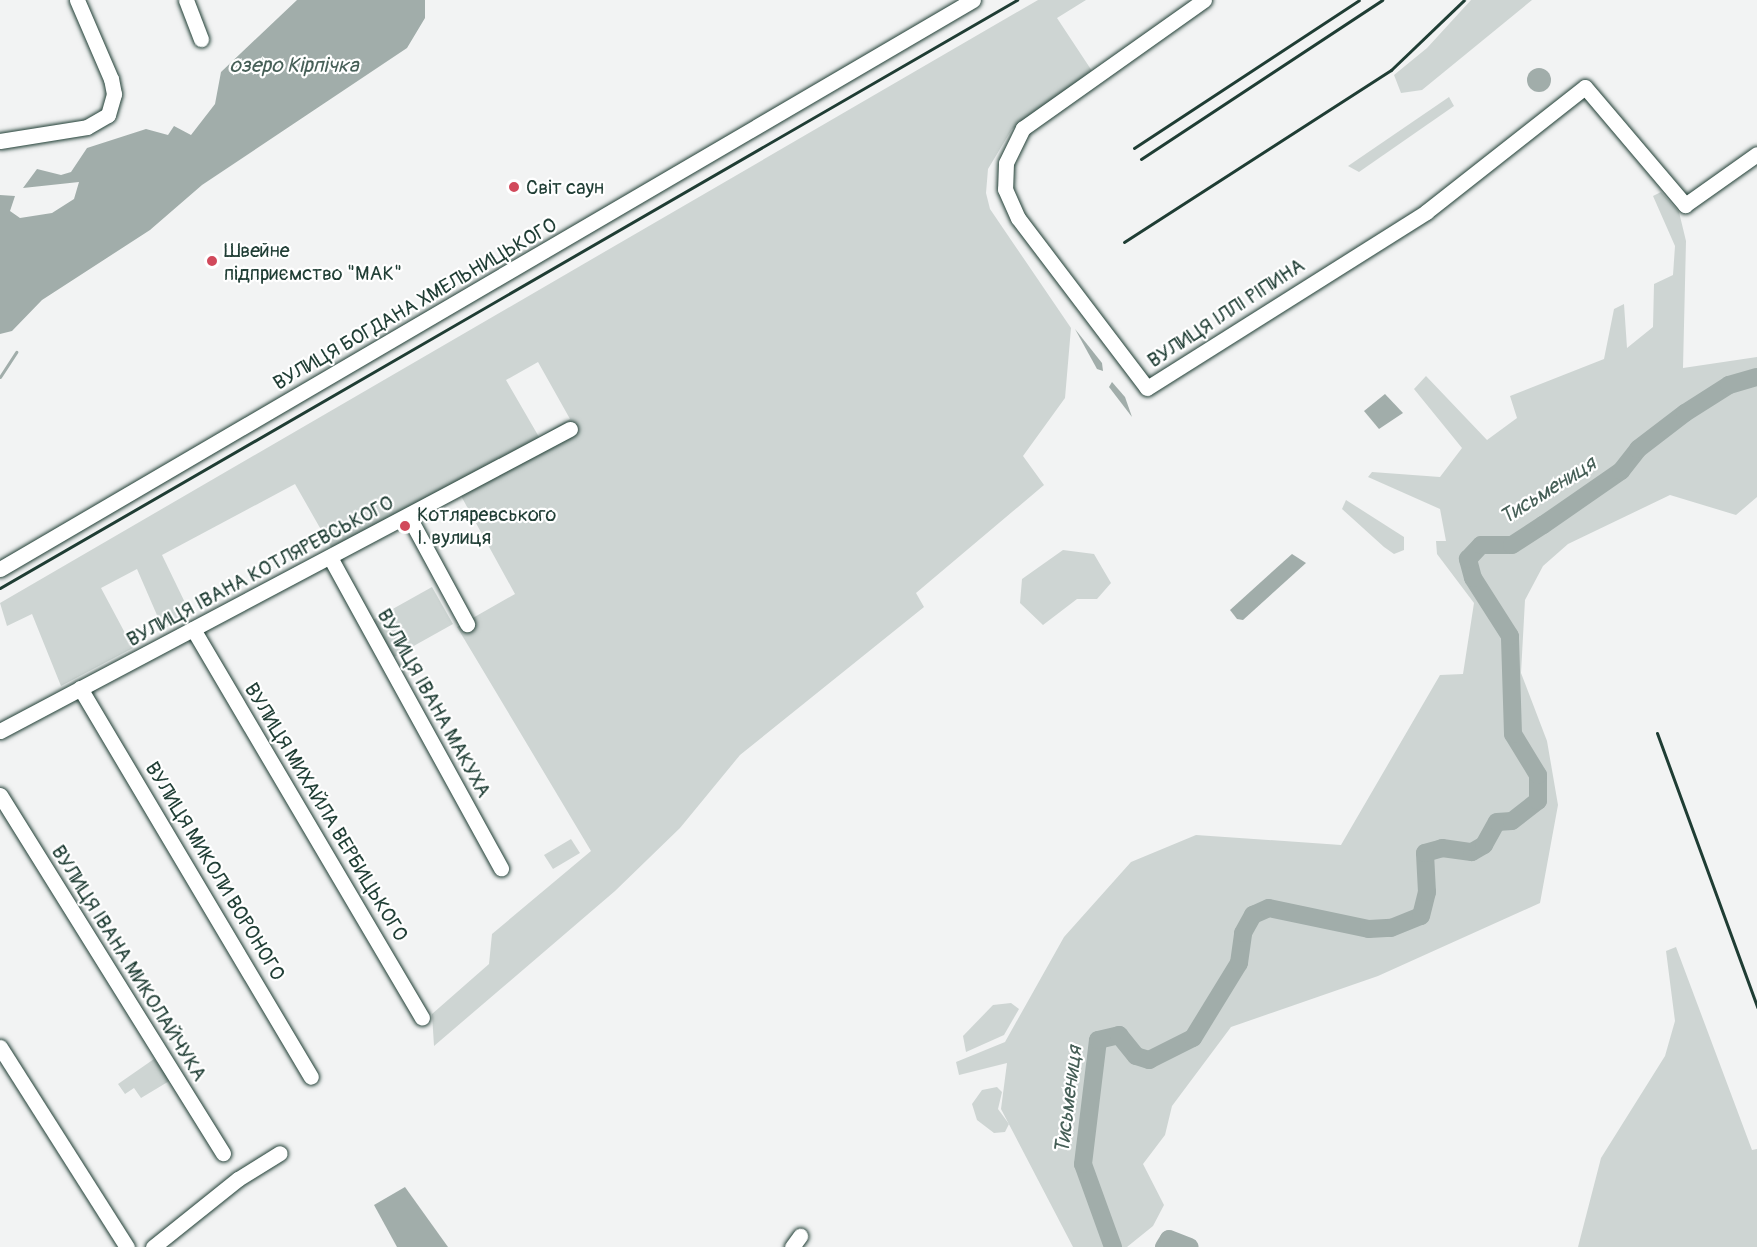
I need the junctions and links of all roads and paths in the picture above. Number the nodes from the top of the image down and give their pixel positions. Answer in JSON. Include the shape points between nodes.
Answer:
{"nodes":[{"id":1,"x":77,"y":0,"type":"edge"},
{"id":2,"x":186,"y":0,"type":"edge"},
{"id":3,"x":973,"y":0,"type":"edge"},
{"id":4,"x":1204,"y":0,"type":"edge"},
{"id":5,"x":201,"y":39,"type":"dead end"},
{"id":6,"x":0,"y":141,"type":"edge"},
{"id":7,"x":1757,"y":154,"type":"edge"},
{"id":8,"x":570,"y":429,"type":"dead end"},
{"id":9,"x":409,"y":517,"type":"junction"},
{"id":10,"x":330,"y":559,"type":"junction"},
{"id":11,"x":0,"y":569,"type":"edge"},
{"id":12,"x":467,"y":624,"type":"dead end"},
{"id":13,"x":193,"y":629,"type":"junction"},
{"id":14,"x":80,"y":688,"type":"junction"},
{"id":15,"x":0,"y":731,"type":"edge"},
{"id":16,"x":0,"y":795,"type":"edge"},
{"id":17,"x":501,"y":868,"type":"dead end"},
{"id":18,"x":422,"y":1017,"type":"dead end"},
{"id":19,"x":0,"y":1047,"type":"edge"},
{"id":20,"x":311,"y":1077,"type":"dead end"},
{"id":21,"x":280,"y":1153,"type":"dead end"},
{"id":22,"x":223,"y":1154,"type":"dead end"},
{"id":23,"x":127,"y":1247,"type":"edge"},
{"id":24,"x":153,"y":1247,"type":"edge"}],
"edges":[{"from":1,"to":6,"type":"street","via":[[111,80],[114,94],[108,115],[87,126]]},
{"from":2,"to":5,"type":"street"},
{"from":3,"to":11,"type":"street","name":"ВУЛИЦЯ БОГДАНА ХМЕЛЬНИЦЬКОГО"},
{"from":4,"to":7,"type":"street","name":"ВУЛИЦЯ ІЛЛІ РІПИНА","via":[[1023,128],[1006,163],[1005,189],[1018,218],[1090,306],[1147,388],[1426,212],[1585,87],[1684,205]]},
{"from":8,"to":9,"type":"street","name":"ВУЛИЦЯ ІВАНА КОТЛЯРЕВСЬКОГО"},
{"from":9,"to":10,"type":"street","name":"ВУЛИЦЯ ІВАНА КОТЛЯРЕВСЬКОГО"},
{"from":9,"to":12,"type":"street"},
{"from":10,"to":13,"type":"street","name":"ВУЛИЦЯ ІВАНА КОТЛЯРЕВСЬКОГО"},
{"from":10,"to":17,"type":"street","name":"ВУЛИЦЯ ІВАНА МАКУХА"},
{"from":13,"to":14,"type":"street","name":"ВУЛИЦЯ ІВАНА КОТЛЯРЕВСЬКОГО"},
{"from":13,"to":18,"type":"street","name":"ВУЛИЦЯ МИХАЙЛА ВЕРБИЦЬКОГО"},
{"from":14,"to":15,"type":"street","name":"ВУЛИЦЯ ІВАНА КОТЛЯРЕВСЬКОГО"},
{"from":14,"to":20,"type":"street","name":"ВУЛИЦЯ МИКОЛИ ВОРОНОГО"},
{"from":16,"to":22,"type":"street","name":"ВУЛИЦЯ ІВАНА МИКОЛАЙЧУКА"},
{"from":19,"to":23,"type":"street"},
{"from":21,"to":24,"type":"street","via":[[238,1179]]}]}
